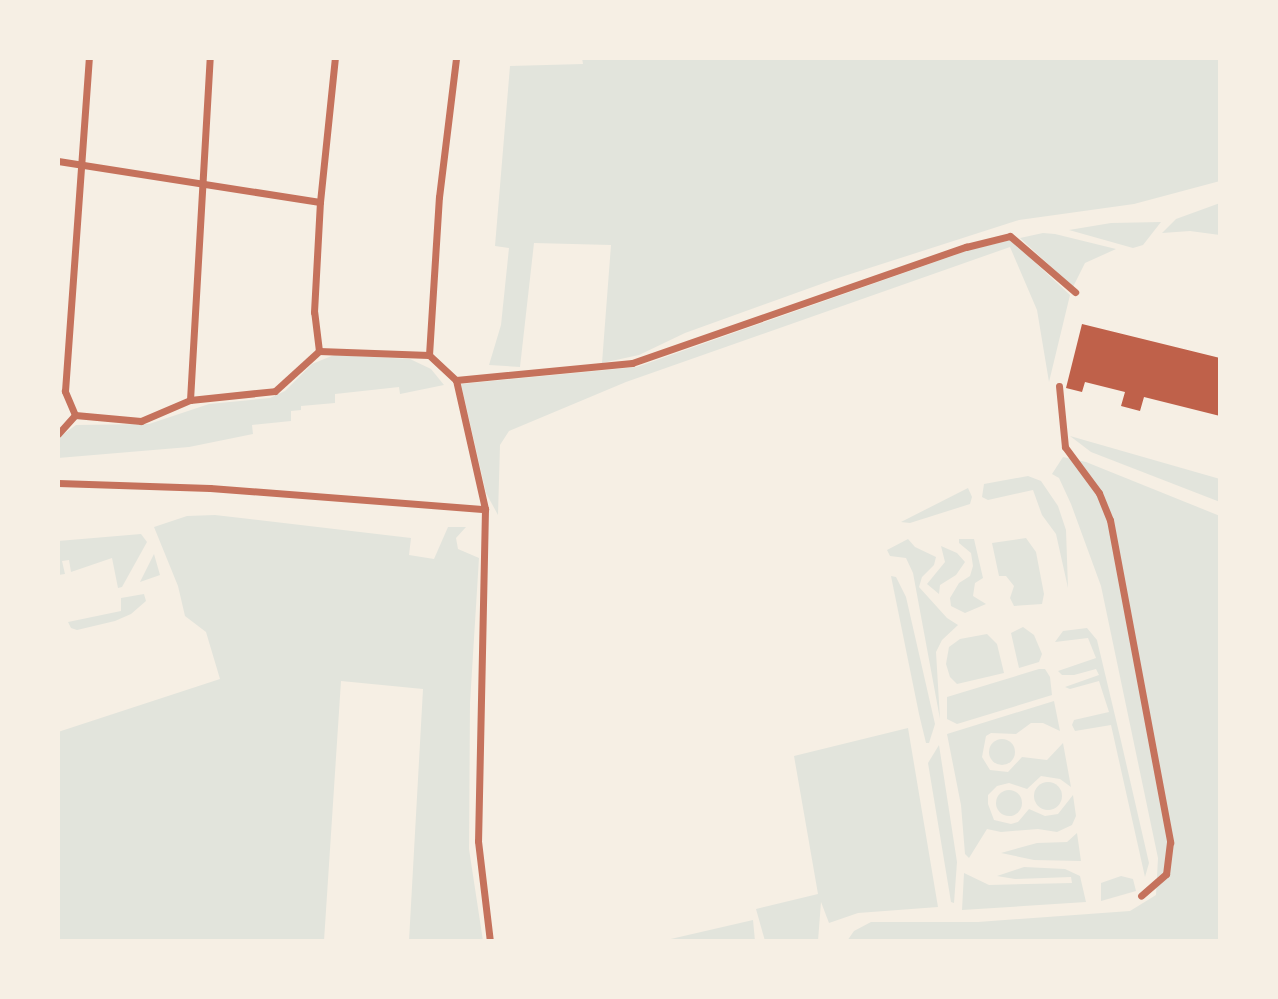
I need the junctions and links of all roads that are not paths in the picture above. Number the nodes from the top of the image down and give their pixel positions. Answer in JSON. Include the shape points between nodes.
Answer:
{"nodes":[{"id":1,"x":89,"y":58,"type":"edge"},
{"id":2,"x":210,"y":58,"type":"edge"},
{"id":3,"x":335,"y":58,"type":"edge"},
{"id":4,"x":456,"y":58,"type":"edge"},
{"id":5,"x":58,"y":161,"type":"edge"},
{"id":6,"x":79,"y":165,"type":"junction"},
{"id":7,"x":201,"y":185,"type":"junction"},
{"id":8,"x":320,"y":202,"type":"junction"},
{"id":9,"x":1075,"y":292,"type":"dead end"},
{"id":10,"x":319,"y":351,"type":"junction"},
{"id":11,"x":429,"y":355,"type":"junction"},
{"id":12,"x":456,"y":380,"type":"junction"},
{"id":13,"x":1059,"y":386,"type":"dead end"},
{"id":14,"x":62,"y":390,"type":"edge"},
{"id":15,"x":190,"y":400,"type":"junction"},
{"id":16,"x":75,"y":415,"type":"junction"},
{"id":17,"x":58,"y":434,"type":"edge"},
{"id":18,"x":58,"y":483,"type":"edge"},
{"id":19,"x":485,"y":509,"type":"junction"},
{"id":20,"x":1141,"y":896,"type":"dead end"},
{"id":21,"x":490,"y":941,"type":"edge"}],
"edges":[{"from":1,"to":6,"type":"street"},
{"from":2,"to":7,"type":"street"},
{"from":3,"to":8,"type":"street"},
{"from":4,"to":11,"type":"street","via":[[439,197]]},
{"from":5,"to":6,"type":"street"},
{"from":6,"to":7,"type":"street"},
{"from":6,"to":14,"type":"street"},
{"from":7,"to":8,"type":"street"},
{"from":7,"to":15,"type":"street"},
{"from":8,"to":10,"type":"street","via":[[314,312]]},
{"from":9,"to":12,"type":"street","via":[[1010,236],[632,363]]},
{"from":10,"to":11,"type":"street"},
{"from":10,"to":15,"type":"street","via":[[275,391]]},
{"from":11,"to":12,"type":"street"},
{"from":12,"to":19,"type":"street"},
{"from":13,"to":20,"type":"street","via":[[1065,447],[1099,493],[1110,520],[1170,842],[1166,874]]},
{"from":14,"to":16,"type":"street"},
{"from":15,"to":16,"type":"street","via":[[141,421]]},
{"from":16,"to":17,"type":"street"},
{"from":18,"to":19,"type":"street","via":[[210,488]]},
{"from":19,"to":21,"type":"street","via":[[478,841]]}]}
